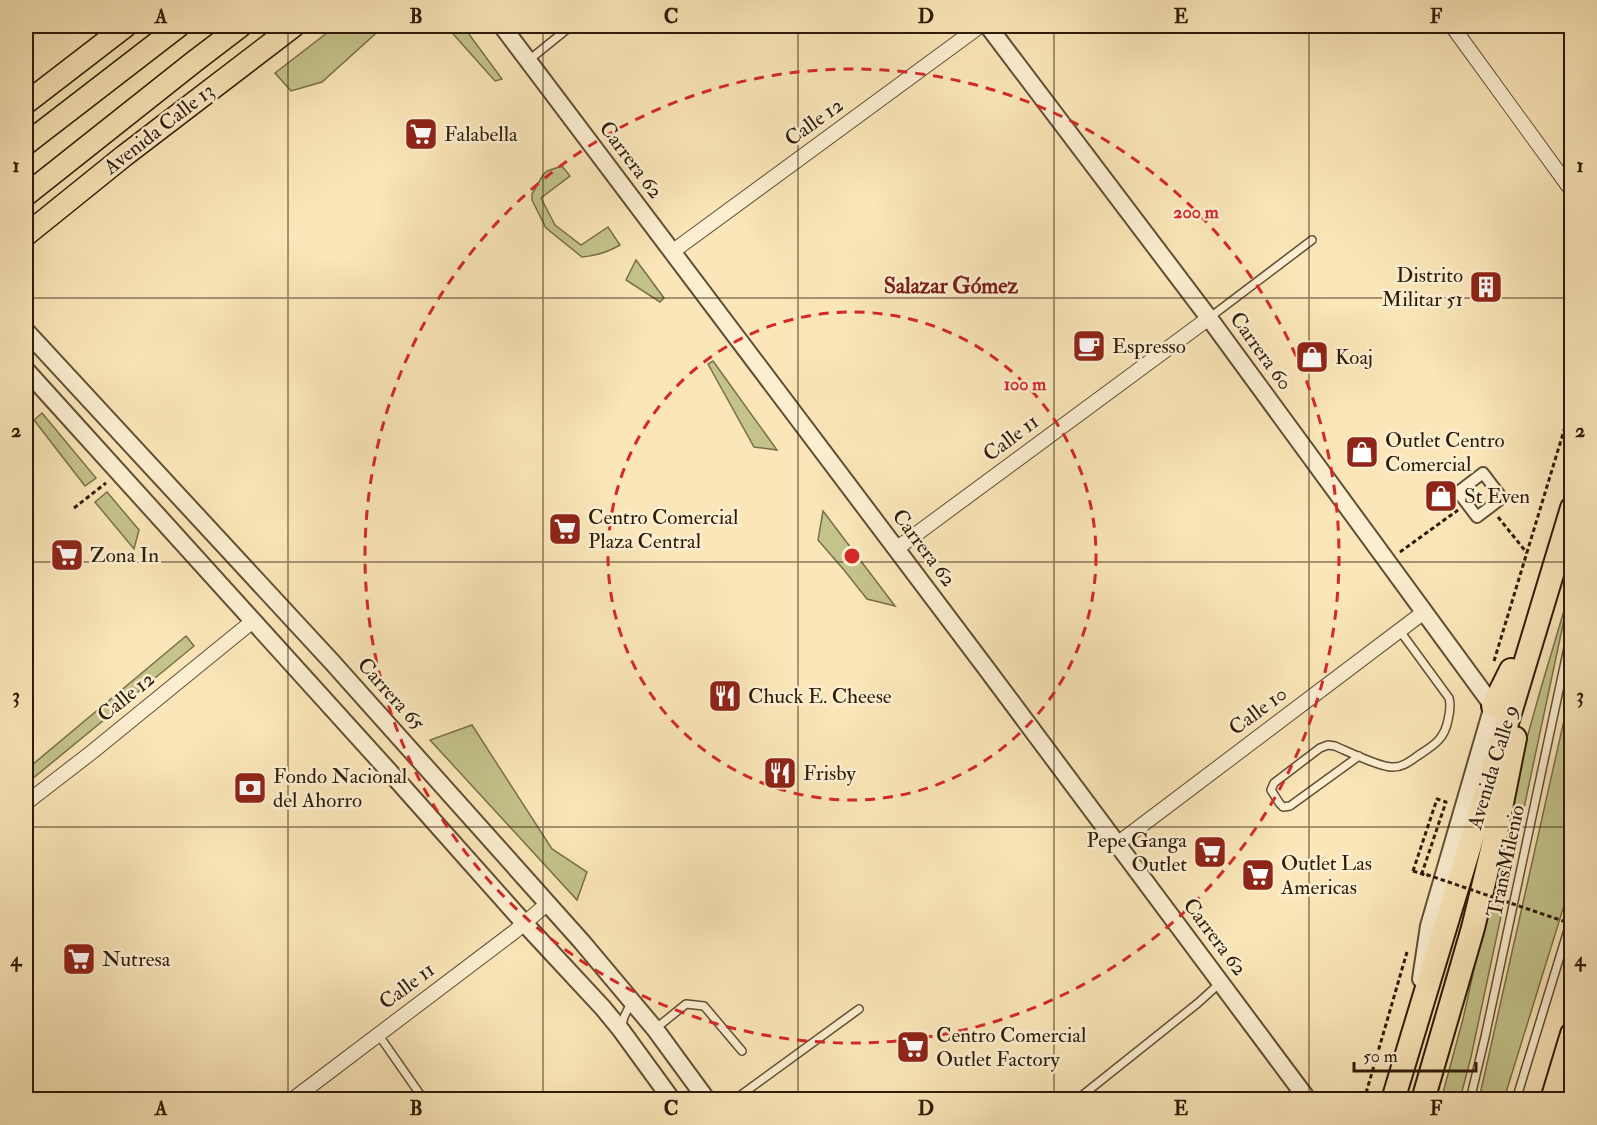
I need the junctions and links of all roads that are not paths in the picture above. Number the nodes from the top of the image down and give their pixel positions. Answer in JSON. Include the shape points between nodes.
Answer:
{"nodes":[{"id":1,"x":126,"y":26,"type":"edge"},
{"id":2,"x":179,"y":26,"type":"edge"},
{"id":3,"x":242,"y":26,"type":"edge"},
{"id":4,"x":294,"y":26,"type":"edge"},
{"id":5,"x":502,"y":26,"type":"edge"},
{"id":6,"x":571,"y":26,"type":"edge"},
{"id":7,"x":980,"y":26,"type":"edge"},
{"id":8,"x":988,"y":26,"type":"edge"},
{"id":9,"x":1452,"y":26,"type":"edge"},
{"id":10,"x":528,"y":61,"type":"junction"},
{"id":11,"x":26,"y":103,"type":"edge"},
{"id":12,"x":26,"y":144,"type":"edge"},
{"id":13,"x":1572,"y":191,"type":"edge"},
{"id":14,"x":26,"y":195,"type":"edge"},
{"id":15,"x":26,"y":235,"type":"edge"},
{"id":16,"x":1312,"y":240,"type":"dead end"},
{"id":17,"x":672,"y":252,"type":"junction"},
{"id":18,"x":1209,"y":318,"type":"junction"},
{"id":19,"x":26,"y":331,"type":"edge"},
{"id":20,"x":26,"y":370,"type":"edge"},
{"id":21,"x":1467,"y":504,"type":"joint"},
{"id":22,"x":1572,"y":508,"type":"edge"},
{"id":23,"x":896,"y":549,"type":"junction"},
{"id":24,"x":1424,"y":612,"type":"junction"},
{"id":25,"x":1539,"y":615,"type":"junction"},
{"id":26,"x":252,"y":621,"type":"junction"},
{"id":27,"x":1572,"y":629,"type":"edge"},
{"id":28,"x":1400,"y":631,"type":"junction"},
{"id":29,"x":1493,"y":706,"type":"junction"},
{"id":30,"x":1359,"y":756,"type":"junction"},
{"id":31,"x":26,"y":804,"type":"edge"},
{"id":32,"x":1117,"y":844,"type":"junction"},
{"id":33,"x":547,"y":904,"type":"junction"},
{"id":34,"x":1572,"y":916,"type":"edge"},
{"id":35,"x":525,"y":924,"type":"junction"},
{"id":36,"x":1220,"y":983,"type":"junction"},
{"id":37,"x":633,"y":1001,"type":"junction"},
{"id":38,"x":859,"y":1009,"type":"dead end"},
{"id":39,"x":1415,"y":1027,"type":"junction"},
{"id":40,"x":655,"y":1029,"type":"junction"},
{"id":41,"x":621,"y":1030,"type":"junction"},
{"id":42,"x":378,"y":1034,"type":"junction"},
{"id":43,"x":1572,"y":1034,"type":"edge"},
{"id":44,"x":742,"y":1051,"type":"dead end"},
{"id":45,"x":1079,"y":1098,"type":"edge"},
{"id":46,"x":292,"y":1100,"type":"edge"},
{"id":47,"x":424,"y":1100,"type":"edge"},
{"id":48,"x":672,"y":1100,"type":"edge"},
{"id":49,"x":707,"y":1100,"type":"edge"},
{"id":50,"x":734,"y":1100,"type":"edge"},
{"id":51,"x":1308,"y":1100,"type":"edge"},
{"id":52,"x":1393,"y":1100,"type":"edge"},
{"id":53,"x":1423,"y":1100,"type":"edge"},
{"id":54,"x":1470,"y":1100,"type":"edge"},
{"id":55,"x":1516,"y":1100,"type":"edge"},
{"id":56,"x":1552,"y":1100,"type":"edge"}],
"edges":[{"from":1,"to":11,"type":"main road"},
{"from":2,"to":12,"type":"main road"},
{"from":3,"to":14,"type":"main road","name":"Avenida Calle 13"},
{"from":4,"to":15,"type":"main road","name":"Avenida Calle 13"},
{"from":5,"to":10,"type":"street","name":"Carrera 62"},
{"from":6,"to":10,"type":"lane"},
{"from":7,"to":17,"type":"street","name":"Calle 12"},
{"from":8,"to":18,"type":"street","name":"Carrera 60"},
{"from":9,"to":13,"type":"street"},
{"from":10,"to":17,"type":"street","name":"Carrera 62"},
{"from":16,"to":18,"type":"lane"},
{"from":17,"to":23,"type":"street","name":"Carrera 62"},
{"from":18,"to":23,"type":"street","name":"Calle 11"},
{"from":18,"to":24,"type":"street","name":"Carrera 60"},
{"from":19,"to":33,"type":"street","name":"Carrera 65","via":[[332,662]]},
{"from":20,"to":26,"type":"street"},
{"from":21,"to":21,"type":"street","via":[[1458,492],[1483,473],[1502,498],[1477,517]]},
{"from":22,"to":25,"type":"highway","name":"Avenida Calle 9"},
{"from":23,"to":32,"type":"street","name":"Carrera 62"},
{"from":24,"to":28,"type":"street","name":"Calle 10"},
{"from":24,"to":29,"type":"street","name":"Carrera 60"},
{"from":25,"to":29,"type":"highway"},
{"from":25,"to":39,"type":"highway","name":"Avenida Calle 9"},
{"from":25,"to":53,"type":"highway","via":[[1496,833]]},
{"from":26,"to":31,"type":"street","name":"Calle 12"},
{"from":26,"to":35,"type":"street"},
{"from":27,"to":54,"type":"lane","name":"TransMilenio"},
{"from":28,"to":30,"type":"lane","via":[[1449,698],[1447,728],[1435,744],[1403,765],[1392,767]]},
{"from":28,"to":32,"type":"street","name":"Calle 10"},
{"from":29,"to":39,"type":"street","name":"Avenida Calle 9","via":[[1429,926]]},
{"from":30,"to":30,"type":"lane","via":[[1335,746],[1324,746],[1274,783],[1271,790],[1283,807],[1290,806]]},
{"from":32,"to":36,"type":"street","name":"Carrera 62"},
{"from":33,"to":35,"type":"street","name":"Calle 11"},
{"from":33,"to":37,"type":"street","name":"Carrera 65"},
{"from":34,"to":55,"type":"lane"},
{"from":35,"to":41,"type":"street"},
{"from":35,"to":42,"type":"street","name":"Calle 11"},
{"from":36,"to":45,"type":"lane"},
{"from":36,"to":51,"type":"street","name":"Carrera 62"},
{"from":37,"to":40,"type":"street","name":"Carrera 65"},
{"from":37,"to":41,"type":"lane"},
{"from":38,"to":50,"type":"lane"},
{"from":39,"to":52,"type":"highway","name":"Avenida Calle 9"},
{"from":40,"to":44,"type":"lane","via":[[686,1004],[704,1006]]},
{"from":40,"to":49,"type":"street","name":"Carrera 65"},
{"from":41,"to":48,"type":"street"},
{"from":42,"to":46,"type":"street","name":"Calle 11"},
{"from":42,"to":47,"type":"lane"},
{"from":43,"to":56,"type":"highway"}]}
